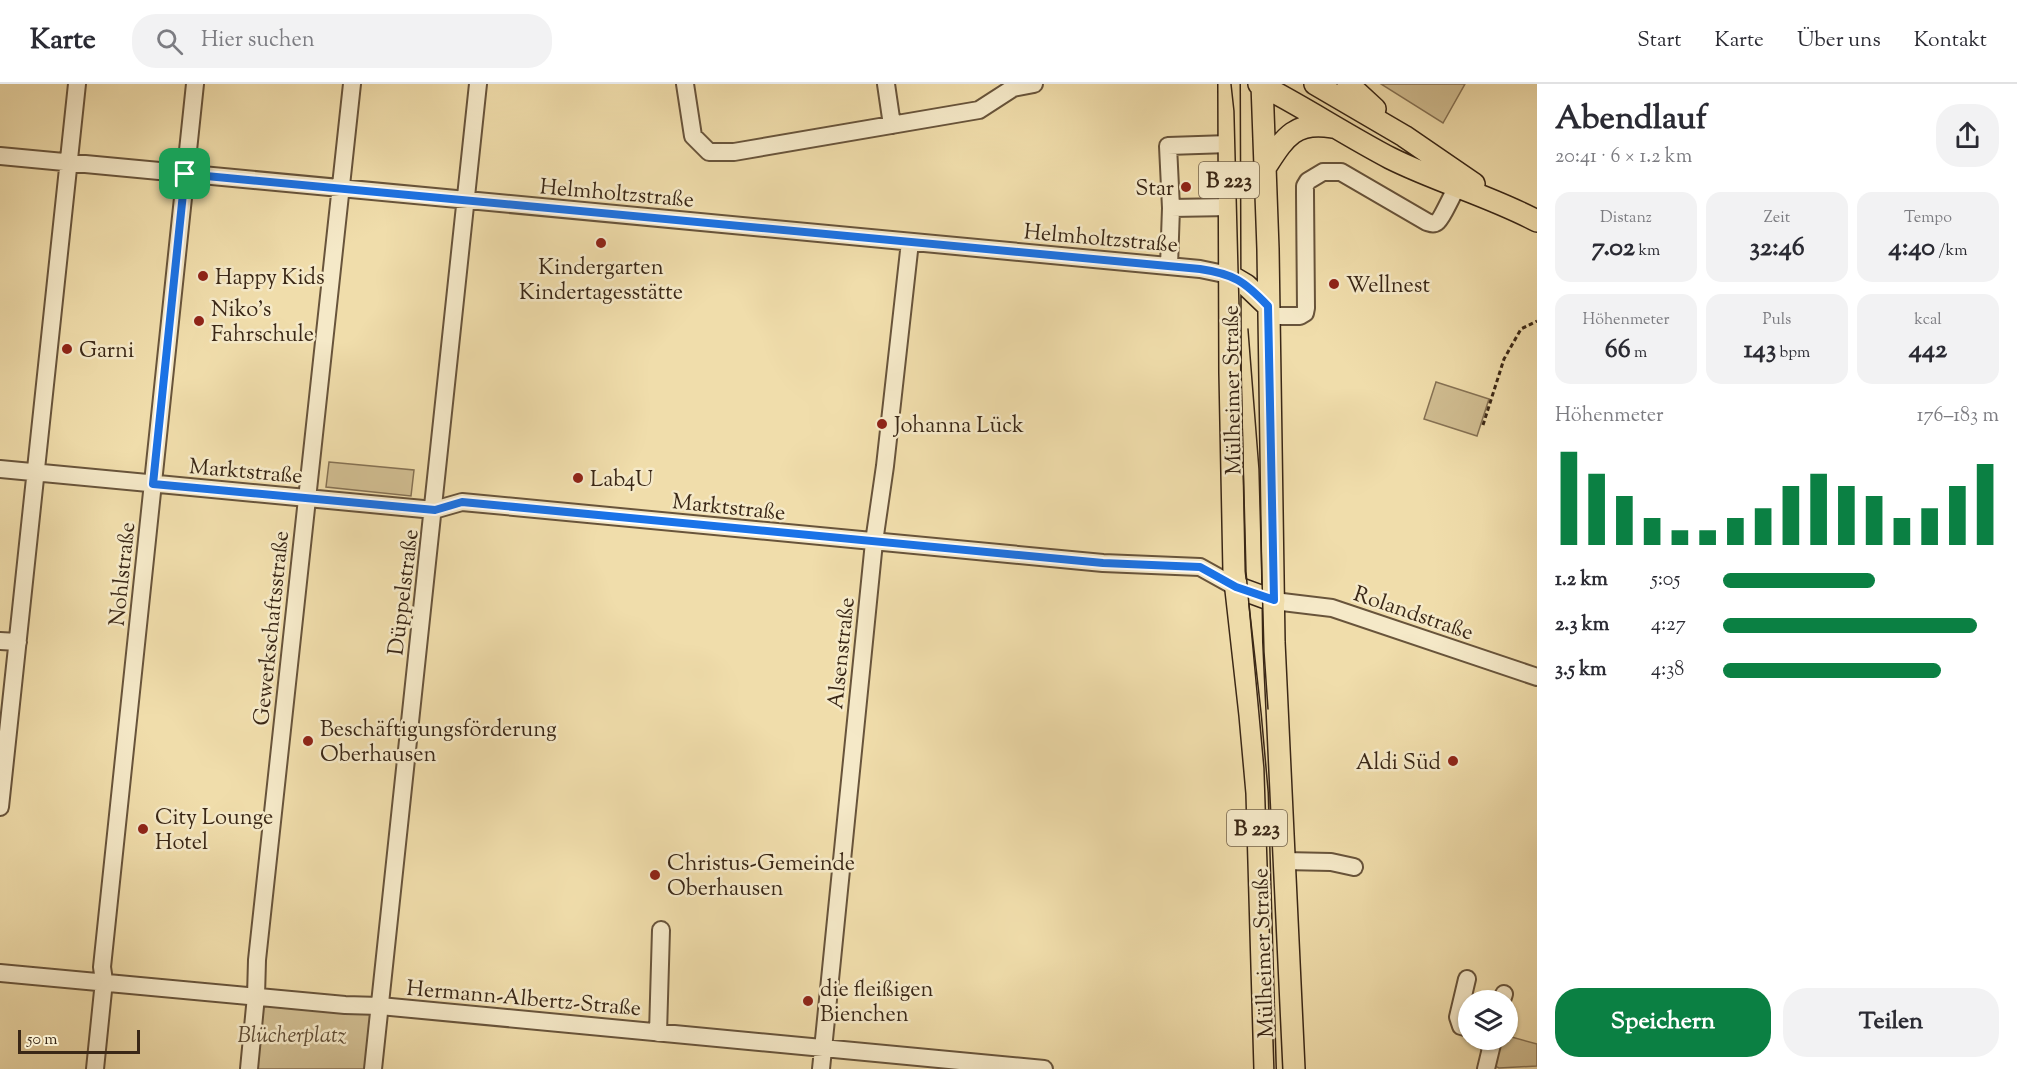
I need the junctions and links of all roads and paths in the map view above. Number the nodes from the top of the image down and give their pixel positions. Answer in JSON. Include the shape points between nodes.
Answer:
{"nodes":[{"id":1,"x":77,"y":84,"type":"edge"},
{"id":2,"x":195,"y":84,"type":"edge"},
{"id":3,"x":352,"y":84,"type":"edge"},
{"id":4,"x":478,"y":84,"type":"edge"},
{"id":5,"x":685,"y":84,"type":"edge"},
{"id":6,"x":886,"y":84,"type":"edge"},
{"id":7,"x":1034,"y":84,"type":"edge"},
{"id":8,"x":1229,"y":84,"type":"edge"},
{"id":9,"x":1261,"y":84,"type":"edge"},
{"id":10,"x":1315,"y":84,"type":"edge"},
{"id":11,"x":1348,"y":84,"type":"edge"},
{"id":12,"x":892,"y":125,"type":"junction"},
{"id":13,"x":1340,"y":129,"type":"junction"},
{"id":14,"x":1404,"y":136,"type":"junction"},
{"id":15,"x":1229,"y":144,"type":"junction"},
{"id":16,"x":0,"y":156,"type":"edge"},
{"id":17,"x":68,"y":163,"type":"junction"},
{"id":18,"x":1263,"y":171,"type":"junction"},
{"id":19,"x":185,"y":174,"type":"junction"},
{"id":20,"x":1459,"y":181,"type":"junction"},
{"id":21,"x":339,"y":188,"type":"junction"},
{"id":22,"x":466,"y":200,"type":"junction"},
{"id":23,"x":1230,"y":207,"type":"junction"},
{"id":24,"x":1171,"y":208,"type":"junction"},
{"id":25,"x":1537,"y":221,"type":"edge"},
{"id":26,"x":910,"y":242,"type":"junction"},
{"id":27,"x":1169,"y":267,"type":"junction"},
{"id":28,"x":1229,"y":275,"type":"junction"},
{"id":29,"x":1268,"y":311,"type":"junction"},
{"id":30,"x":1537,"y":321,"type":"edge"},
{"id":31,"x":1483,"y":425,"type":"dead end"},
{"id":32,"x":0,"y":469,"type":"edge"},
{"id":33,"x":36,"y":472,"type":"junction"},
{"id":34,"x":153,"y":484,"type":"junction"},
{"id":35,"x":307,"y":498,"type":"junction"},
{"id":36,"x":435,"y":510,"type":"junction"},
{"id":37,"x":874,"y":542,"type":"junction"},
{"id":38,"x":1236,"y":587,"type":"junction"},
{"id":39,"x":1274,"y":600,"type":"junction"},
{"id":40,"x":0,"y":641,"type":"edge"},
{"id":41,"x":18,"y":642,"type":"junction"},
{"id":42,"x":1537,"y":677,"type":"edge"},
{"id":43,"x":0,"y":807,"type":"edge"},
{"id":44,"x":1284,"y":861,"type":"junction"},
{"id":45,"x":1354,"y":867,"type":"dead end"},
{"id":46,"x":661,"y":930,"type":"dead end"},
{"id":47,"x":0,"y":973,"type":"edge"},
{"id":48,"x":1467,"y":979,"type":"dead end"},
{"id":49,"x":104,"y":981,"type":"junction"},
{"id":50,"x":1464,"y":990,"type":"edge"},
{"id":51,"x":256,"y":996,"type":"junction"},
{"id":52,"x":380,"y":1006,"type":"junction"},
{"id":53,"x":658,"y":1033,"type":"junction"},
{"id":54,"x":823,"y":1048,"type":"junction"},
{"id":55,"x":1491,"y":1050,"type":"edge"},
{"id":56,"x":95,"y":1069,"type":"edge"},
{"id":57,"x":249,"y":1069,"type":"edge"},
{"id":58,"x":373,"y":1069,"type":"edge"},
{"id":59,"x":821,"y":1069,"type":"edge"},
{"id":60,"x":1044,"y":1069,"type":"edge"},
{"id":61,"x":1265,"y":1069,"type":"edge"},
{"id":62,"x":1294,"y":1069,"type":"edge"},
{"id":63,"x":1486,"y":1069,"type":"edge"}],
"edges":[{"from":1,"to":17,"type":"street"},
{"from":2,"to":19,"type":"street","name":"Nohlstraße"},
{"from":3,"to":21,"type":"street","name":"Gewerkschaftsstraße"},
{"from":4,"to":22,"type":"street","name":"Düppelstraße"},
{"from":5,"to":12,"type":"street","via":[[693,136],[708,152],[734,152]]},
{"from":6,"to":12,"type":"street"},
{"from":7,"to":12,"type":"street","via":[[1013,88],[979,110]]},
{"from":8,"to":15,"type":"main road","name":"Mülheimer Straße","number":"B 223"},
{"from":9,"to":13,"type":"main road"},
{"from":9,"to":18,"type":"main road","name":"Mülheimer Straße","number":"B 223"},
{"from":10,"to":14,"type":"main road"},
{"from":11,"to":14,"type":"main road"},
{"from":13,"to":18,"type":"main road","via":[[1318,125],[1301,128],[1284,141]]},
{"from":13,"to":20,"type":"main road","via":[[1390,158]]},
{"from":14,"to":20,"type":"main road"},
{"from":15,"to":23,"type":"main road","name":"Mülheimer Straße","number":"B 223"},
{"from":15,"to":24,"type":"street","via":[[1168,146]]},
{"from":16,"to":17,"type":"street","name":"Helmholtzstraße"},
{"from":17,"to":19,"type":"street","name":"Helmholtzstraße"},
{"from":17,"to":33,"type":"street"},
{"from":18,"to":29,"type":"main road","name":"Mülheimer Straße","number":"B 223"},
{"from":19,"to":21,"type":"street","name":"Helmholtzstraße"},
{"from":19,"to":34,"type":"street","name":"Nohlstraße"},
{"from":20,"to":25,"type":"main road"},
{"from":20,"to":29,"type":"street","via":[[1434,224],[1341,171],[1323,172],[1308,181],[1305,313],[1300,316]]},
{"from":21,"to":22,"type":"street","name":"Helmholtzstraße"},
{"from":21,"to":35,"type":"street","name":"Gewerkschaftsstraße"},
{"from":22,"to":26,"type":"street","name":"Helmholtzstraße"},
{"from":22,"to":36,"type":"street","name":"Düppelstraße"},
{"from":23,"to":24,"type":"street"},
{"from":23,"to":28,"type":"main road","name":"Mülheimer Straße","number":"B 223"},
{"from":24,"to":27,"type":"street"},
{"from":26,"to":27,"type":"street","name":"Helmholtzstraße"},
{"from":26,"to":37,"type":"street","name":"Alsenstraße"},
{"from":27,"to":28,"type":"street","name":"Helmholtzstraße"},
{"from":28,"to":29,"type":"main road","via":[[1246,285]]},
{"from":28,"to":38,"type":"main road","name":"Mülheimer Straße","number":"B 223"},
{"from":29,"to":39,"type":"main road","name":"Mülheimer Straße","number":"B 223"},
{"from":30,"to":31,"type":"path","via":[[1521,329],[1504,359]]},
{"from":32,"to":33,"type":"street","name":"Marktstraße"},
{"from":33,"to":34,"type":"street","name":"Marktstraße"},
{"from":33,"to":41,"type":"street"},
{"from":34,"to":35,"type":"street","name":"Marktstraße"},
{"from":34,"to":49,"type":"street","name":"Nohlstraße","via":[[102,967]]},
{"from":35,"to":36,"type":"street","name":"Marktstraße"},
{"from":35,"to":51,"type":"street","name":"Gewerkschaftsstraße"},
{"from":36,"to":37,"type":"street","name":"Marktstraße","via":[[462,502]]},
{"from":36,"to":52,"type":"street","name":"Düppelstraße"},
{"from":37,"to":38,"type":"street","name":"Marktstraße","via":[[1103,563],[1200,567]]},
{"from":37,"to":54,"type":"street","name":"Alsenstraße"},
{"from":38,"to":39,"type":"main road"},
{"from":38,"to":61,"type":"main road","name":"Mülheimer Straße","number":"B 223","via":[[1257,793]]},
{"from":39,"to":42,"type":"street","name":"Rolandstraße","via":[[1332,608]]},
{"from":39,"to":44,"type":"main road","name":"Mülheimer Straße","number":"B 223"},
{"from":40,"to":41,"type":"street"},
{"from":41,"to":43,"type":"street"},
{"from":44,"to":45,"type":"street","via":[[1331,862]]},
{"from":44,"to":62,"type":"main road","name":"Mülheimer Straße","number":"B 223"},
{"from":46,"to":53,"type":"street"},
{"from":47,"to":49,"type":"street","name":"Hermann-Albertz-Straße"},
{"from":48,"to":50,"type":"street"},
{"from":49,"to":51,"type":"street","name":"Hermann-Albertz-Straße"},
{"from":49,"to":56,"type":"street","name":"Nohlstraße"},
{"from":51,"to":52,"type":"street","name":"Hermann-Albertz-Straße"},
{"from":51,"to":57,"type":"street","name":"Gewerkschaftsstraße"},
{"from":52,"to":53,"type":"street","name":"Hermann-Albertz-Straße"},
{"from":52,"to":58,"type":"street","name":"Düppelstraße"},
{"from":53,"to":54,"type":"street","name":"Hermann-Albertz-Straße"},
{"from":54,"to":59,"type":"street","name":"Alsenstraße"},
{"from":54,"to":60,"type":"street","name":"Hermann-Albertz-Straße"},
{"from":55,"to":63,"type":"street"}]}
